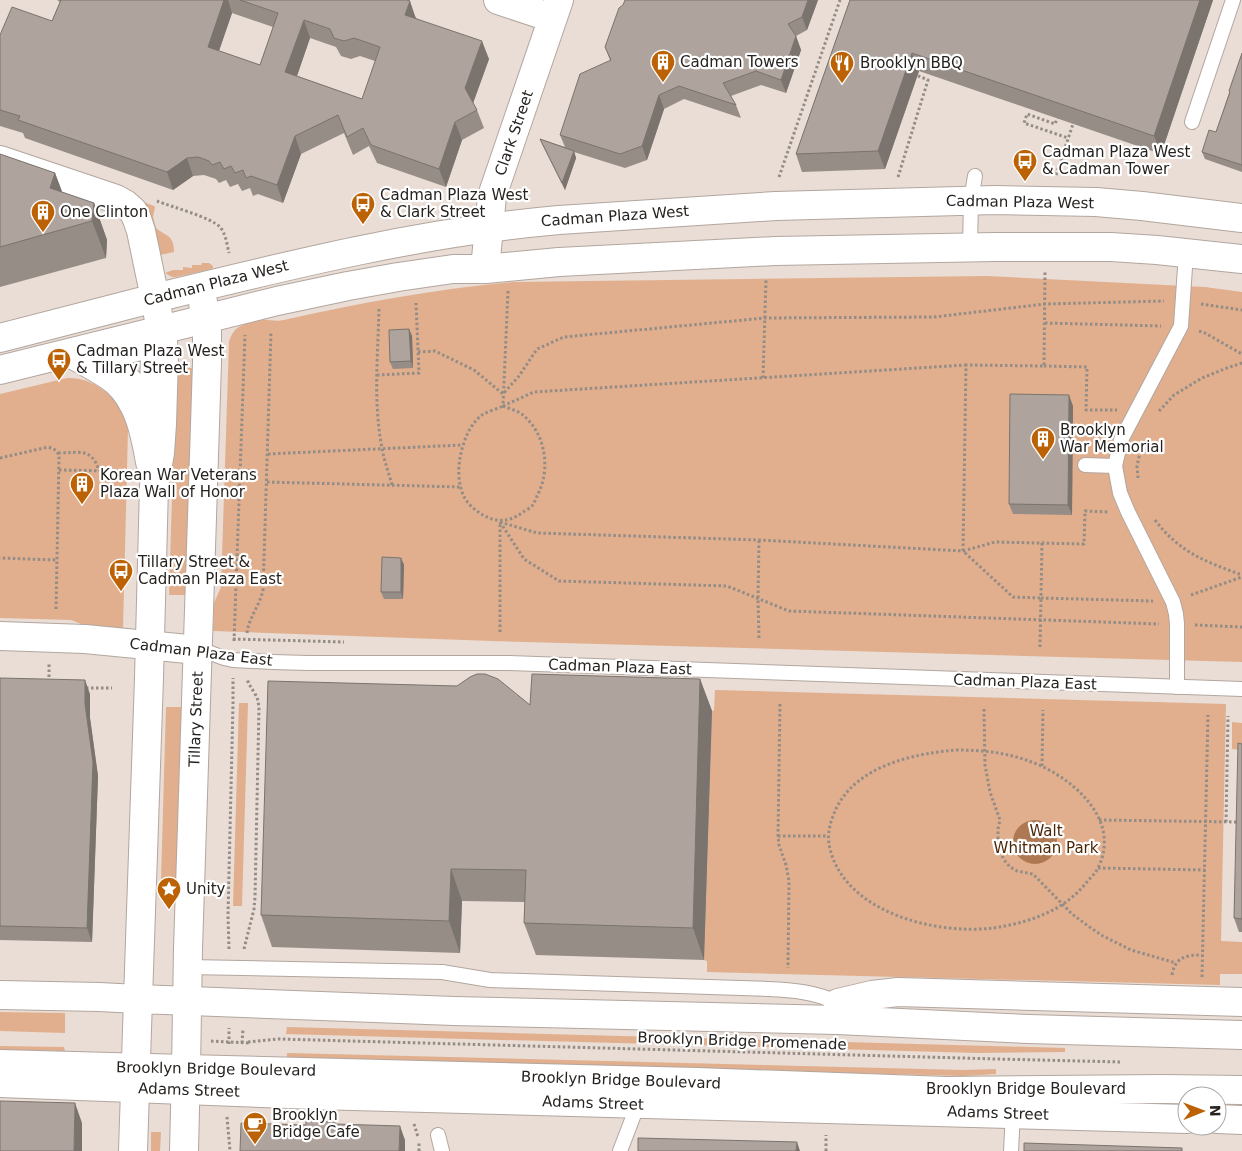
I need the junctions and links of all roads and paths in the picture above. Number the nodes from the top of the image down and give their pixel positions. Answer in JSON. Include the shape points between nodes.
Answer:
{"nodes":[{"id":1,"x":498,"y":0,"type":"edge"},
{"id":2,"x":840,"y":0,"type":"edge"},
{"id":3,"x":1233,"y":0,"type":"edge"},
{"id":4,"x":556,"y":9,"type":"edge"},
{"id":5,"x":919,"y":66,"type":"edge"},
{"id":6,"x":1059,"y":113,"type":"edge"},
{"id":7,"x":1075,"y":118,"type":"edge"},
{"id":8,"x":1192,"y":122,"type":"dead end"},
{"id":9,"x":1068,"y":138,"type":"junction"},
{"id":10,"x":0,"y":160,"type":"edge"},
{"id":11,"x":1056,"y":174,"type":"dead end"},
{"id":12,"x":779,"y":177,"type":"dead end"},
{"id":13,"x":898,"y":177,"type":"dead end"},
{"id":14,"x":973,"y":188,"type":"junction"},
{"id":15,"x":206,"y":218,"type":"dead end"},
{"id":16,"x":1242,"y":218,"type":"edge"},
{"id":17,"x":489,"y":228,"type":"junction"},
{"id":18,"x":970,"y":247,"type":"junction"},
{"id":19,"x":228,"y":248,"type":"dead end"},
{"id":20,"x":1186,"y":253,"type":"junction"},
{"id":21,"x":1242,"y":259,"type":"edge"},
{"id":22,"x":485,"y":268,"type":"junction"},
{"id":23,"x":1046,"y":269,"type":"dead end"},
{"id":24,"x":766,"y":279,"type":"dead end"},
{"id":25,"x":199,"y":287,"type":"junction"},
{"id":26,"x":508,"y":291,"type":"dead end"},
{"id":27,"x":155,"y":298,"type":"junction"},
{"id":28,"x":1182,"y":301,"type":"junction"},
{"id":29,"x":416,"y":303,"type":"dead end"},
{"id":30,"x":1045,"y":304,"type":"junction"},
{"id":31,"x":379,"y":309,"type":"dead end"},
{"id":32,"x":1242,"y":310,"type":"edge"},
{"id":33,"x":765,"y":318,"type":"junction"},
{"id":34,"x":206,"y":319,"type":"junction"},
{"id":35,"x":1045,"y":323,"type":"junction"},
{"id":36,"x":1149,"y":325,"type":"dead end"},
{"id":37,"x":1181,"y":326,"type":"junction"},
{"id":38,"x":161,"y":330,"type":"junction"},
{"id":39,"x":271,"y":332,"type":"dead end"},
{"id":40,"x":0,"y":338,"type":"edge"},
{"id":41,"x":245,"y":338,"type":"dead end"},
{"id":42,"x":418,"y":352,"type":"junction"},
{"id":43,"x":70,"y":353,"type":"junction"},
{"id":44,"x":1242,"y":354,"type":"edge"},
{"id":45,"x":1242,"y":364,"type":"edge"},
{"id":46,"x":966,"y":365,"type":"junction"},
{"id":47,"x":1044,"y":366,"type":"junction"},
{"id":48,"x":0,"y":370,"type":"edge"},
{"id":49,"x":377,"y":375,"type":"junction"},
{"id":50,"x":763,"y":378,"type":"junction"},
{"id":51,"x":504,"y":394,"type":"junction"},
{"id":52,"x":503,"y":406,"type":"junction"},
{"id":53,"x":1136,"y":410,"type":"junction"},
{"id":54,"x":1154,"y":416,"type":"dead end"},
{"id":55,"x":462,"y":445,"type":"junction"},
{"id":56,"x":382,"y":449,"type":"junction"},
{"id":57,"x":1140,"y":450,"type":"dead end"},
{"id":58,"x":58,"y":453,"type":"junction"},
{"id":59,"x":268,"y":454,"type":"junction"},
{"id":60,"x":0,"y":458,"type":"edge"},
{"id":61,"x":1085,"y":465,"type":"dead end"},
{"id":62,"x":1115,"y":466,"type":"junction"},
{"id":63,"x":59,"y":470,"type":"junction"},
{"id":64,"x":98,"y":471,"type":"junction"},
{"id":65,"x":114,"y":471,"type":"dead end"},
{"id":66,"x":1138,"y":480,"type":"dead end"},
{"id":67,"x":267,"y":482,"type":"junction"},
{"id":68,"x":154,"y":486,"type":"junction"},
{"id":69,"x":392,"y":486,"type":"junction"},
{"id":70,"x":460,"y":487,"type":"junction"},
{"id":71,"x":1085,"y":512,"type":"dead end"},
{"id":72,"x":1150,"y":514,"type":"dead end"},
{"id":73,"x":500,"y":522,"type":"junction"},
{"id":74,"x":759,"y":540,"type":"junction"},
{"id":75,"x":1042,"y":543,"type":"junction"},
{"id":76,"x":963,"y":551,"type":"junction"},
{"id":77,"x":0,"y":558,"type":"edge"},
{"id":78,"x":57,"y":560,"type":"junction"},
{"id":79,"x":1242,"y":576,"type":"edge"},
{"id":80,"x":758,"y":598,"type":"junction"},
{"id":81,"x":1041,"y":598,"type":"junction"},
{"id":82,"x":1173,"y":602,"type":"junction"},
{"id":83,"x":56,"y":609,"type":"dead end"},
{"id":84,"x":1041,"y":620,"type":"junction"},
{"id":85,"x":1177,"y":624,"type":"junction"},
{"id":86,"x":1242,"y":627,"type":"edge"},
{"id":87,"x":234,"y":632,"type":"dead end"},
{"id":88,"x":500,"y":632,"type":"dead end"},
{"id":89,"x":247,"y":633,"type":"dead end"},
{"id":90,"x":0,"y":636,"type":"edge"},
{"id":91,"x":759,"y":638,"type":"dead end"},
{"id":92,"x":234,"y":639,"type":"dead end"},
{"id":93,"x":264,"y":640,"type":"dead end"},
{"id":94,"x":150,"y":645,"type":"junction"},
{"id":95,"x":1040,"y":647,"type":"dead end"},
{"id":96,"x":198,"y":650,"type":"junction"},
{"id":97,"x":49,"y":664,"type":"dead end"},
{"id":98,"x":233,"y":676,"type":"dead end"},
{"id":99,"x":246,"y":677,"type":"dead end"},
{"id":100,"x":48,"y":687,"type":"edge"},
{"id":101,"x":81,"y":687,"type":"edge"},
{"id":102,"x":1176,"y":687,"type":"junction"},
{"id":103,"x":112,"y":688,"type":"dead end"},
{"id":104,"x":1242,"y":690,"type":"edge"},
{"id":105,"x":780,"y":704,"type":"dead end"},
{"id":106,"x":984,"y":709,"type":"dead end"},
{"id":107,"x":1043,"y":710,"type":"dead end"},
{"id":108,"x":1208,"y":715,"type":"dead end"},
{"id":109,"x":1228,"y":716,"type":"dead end"},
{"id":110,"x":984,"y":750,"type":"junction"},
{"id":111,"x":1042,"y":766,"type":"junction"},
{"id":112,"x":1099,"y":820,"type":"junction"},
{"id":113,"x":1206,"y":822,"type":"junction"},
{"id":114,"x":1226,"y":822,"type":"junction"},
{"id":115,"x":1242,"y":822,"type":"edge"},
{"id":116,"x":778,"y":836,"type":"junction"},
{"id":117,"x":828,"y":836,"type":"junction"},
{"id":118,"x":1098,"y":868,"type":"junction"},
{"id":119,"x":1204,"y":870,"type":"junction"},
{"id":120,"x":1062,"y":905,"type":"junction"},
{"id":121,"x":244,"y":950,"type":"dead end"},
{"id":122,"x":229,"y":955,"type":"dead end"},
{"id":123,"x":1202,"y":955,"type":"junction"},
{"id":124,"x":1176,"y":963,"type":"junction"},
{"id":125,"x":188,"y":967,"type":"junction"},
{"id":126,"x":788,"y":968,"type":"dead end"},
{"id":127,"x":1202,"y":970,"type":"dead end"},
{"id":128,"x":1172,"y":974,"type":"dead end"},
{"id":129,"x":0,"y":995,"type":"edge"},
{"id":130,"x":138,"y":999,"type":"junction"},
{"id":131,"x":187,"y":1001,"type":"junction"},
{"id":132,"x":1242,"y":1002,"type":"edge"},
{"id":133,"x":837,"y":1012,"type":"junction"},
{"id":134,"x":229,"y":1025,"type":"dead end"},
{"id":135,"x":243,"y":1026,"type":"dead end"},
{"id":136,"x":1242,"y":1035,"type":"edge"},
{"id":137,"x":242,"y":1042,"type":"junction"},
{"id":138,"x":229,"y":1049,"type":"dead end"},
{"id":139,"x":242,"y":1049,"type":"dead end"},
{"id":140,"x":1125,"y":1062,"type":"dead end"},
{"id":141,"x":0,"y":1064,"type":"edge"},
{"id":142,"x":135,"y":1078,"type":"junction"},
{"id":143,"x":186,"y":1079,"type":"junction"},
{"id":144,"x":0,"y":1083,"type":"edge"},
{"id":145,"x":1242,"y":1090,"type":"edge"},
{"id":146,"x":638,"y":1104,"type":"junction"},
{"id":147,"x":227,"y":1110,"type":"dead end"},
{"id":148,"x":1012,"y":1114,"type":"junction"},
{"id":149,"x":1177,"y":1118,"type":"edge"},
{"id":150,"x":1227,"y":1119,"type":"edge"},
{"id":151,"x":1242,"y":1120,"type":"edge"},
{"id":152,"x":826,"y":1132,"type":"dead end"},
{"id":153,"x":438,"y":1135,"type":"dead end"},
{"id":154,"x":133,"y":1151,"type":"edge"},
{"id":155,"x":184,"y":1151,"type":"edge"},
{"id":156,"x":230,"y":1151,"type":"edge"},
{"id":157,"x":442,"y":1151,"type":"edge"},
{"id":158,"x":620,"y":1151,"type":"edge"},
{"id":159,"x":826,"y":1151,"type":"edge"},
{"id":160,"x":1011,"y":1151,"type":"edge"}],
"edges":[{"from":1,"to":4,"type":"main road"},
{"from":2,"to":12,"type":"path"},
{"from":3,"to":8,"type":"lane"},
{"from":4,"to":17,"type":"main road","name":"Clark Street","via":[[492,196]]},
{"from":5,"to":13,"type":"path","via":[[916,75],[928,80]]},
{"from":6,"to":9,"type":"path","via":[[1055,124],[1027,114],[1024,123]]},
{"from":7,"to":9,"type":"path"},
{"from":9,"to":11,"type":"path"},
{"from":10,"to":27,"type":"main road","via":[[116,199],[133,211],[141,231]]},
{"from":14,"to":16,"type":"main road","name":"Cadman Plaza West","via":[[1040,200],[1142,206]]},
{"from":14,"to":17,"type":"main road","name":"Cadman Plaza West","via":[[776,206],[526,222]]},
{"from":14,"to":18,"type":"lane"},
{"from":15,"to":19,"type":"path","via":[[220,227]]},
{"from":17,"to":22,"type":"main road","name":"Clark Street"},
{"from":17,"to":25,"type":"main road","name":"Cadman Plaza West","via":[[368,248]]},
{"from":18,"to":20,"type":"main road","via":[[1111,247]]},
{"from":18,"to":22,"type":"main road","via":[[765,252]]},
{"from":20,"to":21,"type":"main road"},
{"from":20,"to":28,"type":"lane"},
{"from":22,"to":34,"type":"main road","via":[[398,277]]},
{"from":23,"to":30,"type":"path"},
{"from":24,"to":33,"type":"path"},
{"from":25,"to":27,"type":"main road","name":"Cadman Plaza West"},
{"from":25,"to":34,"type":"main road","name":"Tillary Street"},
{"from":26,"to":51,"type":"path"},
{"from":27,"to":38,"type":"main road"},
{"from":27,"to":40,"type":"main road","name":"Cadman Plaza West"},
{"from":28,"to":30,"type":"path"},
{"from":28,"to":32,"type":"path"},
{"from":28,"to":37,"type":"lane"},
{"from":29,"to":42,"type":"path"},
{"from":30,"to":33,"type":"path","via":[[934,317]]},
{"from":30,"to":35,"type":"path"},
{"from":31,"to":49,"type":"path"},
{"from":33,"to":50,"type":"path"},
{"from":33,"to":51,"type":"path","via":[[564,337],[537,350]]},
{"from":34,"to":38,"type":"main road"},
{"from":34,"to":96,"type":"main road","name":"Tillary Street"},
{"from":35,"to":36,"type":"path"},
{"from":35,"to":47,"type":"path"},
{"from":37,"to":44,"type":"path","via":[[1205,333]]},
{"from":37,"to":53,"type":"lane"},
{"from":38,"to":43,"type":"main road"},
{"from":38,"to":68,"type":"main road","via":[[164,356],[162,424]]},
{"from":39,"to":59,"type":"path"},
{"from":41,"to":87,"type":"path"},
{"from":42,"to":49,"type":"path","via":[[419,373]]},
{"from":42,"to":51,"type":"path","via":[[435,351],[474,370]]},
{"from":43,"to":48,"type":"main road"},
{"from":43,"to":68,"type":"main road","via":[[115,381],[128,396],[142,424]]},
{"from":45,"to":54,"type":"path","via":[[1202,378],[1174,395]]},
{"from":46,"to":47,"type":"path"},
{"from":46,"to":50,"type":"path"},
{"from":46,"to":76,"type":"path"},
{"from":47,"to":53,"type":"path","via":[[1087,367],[1086,410]]},
{"from":49,"to":56,"type":"path"},
{"from":50,"to":52,"type":"path","via":[[534,392]]},
{"from":51,"to":52,"type":"path"},
{"from":52,"to":55,"type":"path","via":[[483,415]]},
{"from":52,"to":73,"type":"path","via":[[523,415],[536,430],[546,467],[541,490],[532,506],[517,517]]},
{"from":53,"to":62,"type":"lane","via":[[1121,440]]},
{"from":55,"to":56,"type":"path"},
{"from":55,"to":70,"type":"path"},
{"from":56,"to":59,"type":"path"},
{"from":56,"to":69,"type":"path"},
{"from":57,"to":66,"type":"path"},
{"from":58,"to":60,"type":"path","via":[[53,448],[42,448]]},
{"from":58,"to":63,"type":"path"},
{"from":58,"to":64,"type":"path","via":[[86,453],[94,459]]},
{"from":59,"to":67,"type":"path"},
{"from":61,"to":62,"type":"lane"},
{"from":62,"to":82,"type":"lane","via":[[1120,493]]},
{"from":63,"to":64,"type":"path"},
{"from":63,"to":78,"type":"path"},
{"from":64,"to":65,"type":"path"},
{"from":67,"to":69,"type":"path"},
{"from":67,"to":89,"type":"path","via":[[263,590]]},
{"from":68,"to":94,"type":"main road"},
{"from":69,"to":70,"type":"path"},
{"from":70,"to":73,"type":"path","via":[[468,504],[482,516]]},
{"from":71,"to":75,"type":"path","via":[[1084,544]]},
{"from":72,"to":79,"type":"path","via":[[1179,545],[1206,562]]},
{"from":73,"to":74,"type":"path","via":[[537,533]]},
{"from":73,"to":80,"type":"path","via":[[524,559],[559,581],[727,586]]},
{"from":73,"to":88,"type":"path"},
{"from":74,"to":76,"type":"path"},
{"from":74,"to":80,"type":"path"},
{"from":75,"to":76,"type":"path","via":[[995,542]]},
{"from":75,"to":81,"type":"path"},
{"from":76,"to":81,"type":"path","via":[[1013,597]]},
{"from":77,"to":78,"type":"path"},
{"from":78,"to":83,"type":"path"},
{"from":79,"to":82,"type":"path"},
{"from":80,"to":84,"type":"path","via":[[789,611]]},
{"from":80,"to":91,"type":"path"},
{"from":81,"to":82,"type":"path"},
{"from":81,"to":84,"type":"path"},
{"from":82,"to":85,"type":"lane"},
{"from":84,"to":85,"type":"path"},
{"from":84,"to":95,"type":"path"},
{"from":85,"to":86,"type":"path"},
{"from":85,"to":102,"type":"lane"},
{"from":90,"to":94,"type":"main road","name":"Cadman Plaza East"},
{"from":92,"to":93,"type":"path","name":"Cadman Plaza East"},
{"from":94,"to":96,"type":"main road","name":"Cadman Plaza East"},
{"from":94,"to":130,"type":"main road"},
{"from":96,"to":102,"type":"lane","name":"Cadman Plaza East","via":[[234,660],[282,662],[509,663]]},
{"from":96,"to":125,"type":"main road","name":"Tillary Street"},
{"from":97,"to":100,"type":"path"},
{"from":98,"to":122,"type":"path"},
{"from":99,"to":121,"type":"path","via":[[259,707],[254,909]]},
{"from":101,"to":103,"type":"path"},
{"from":102,"to":104,"type":"lane","name":"Cadman Plaza East"},
{"from":105,"to":116,"type":"path"},
{"from":106,"to":110,"type":"path"},
{"from":107,"to":111,"type":"path"},
{"from":108,"to":113,"type":"path"},
{"from":109,"to":114,"type":"path"},
{"from":110,"to":111,"type":"path"},
{"from":110,"to":117,"type":"path","via":[[917,755],[884,766],[844,796],[835,808]]},
{"from":110,"to":120,"type":"path","via":[[990,792],[1000,820],[998,840],[1004,860],[1017,871],[1033,874]]},
{"from":111,"to":112,"type":"path","via":[[1081,793]]},
{"from":112,"to":113,"type":"path"},
{"from":112,"to":118,"type":"path","via":[[1104,849]]},
{"from":113,"to":114,"type":"path"},
{"from":113,"to":119,"type":"path"},
{"from":114,"to":115,"type":"path"},
{"from":116,"to":117,"type":"path"},
{"from":116,"to":126,"type":"path","via":[[789,881]]},
{"from":117,"to":120,"type":"path","via":[[834,860],[848,883],[873,904],[907,919],[959,929],[994,928],[1039,917]]},
{"from":118,"to":119,"type":"path"},
{"from":118,"to":120,"type":"path","via":[[1076,895]]},
{"from":119,"to":123,"type":"path"},
{"from":120,"to":124,"type":"path","via":[[1117,943]]},
{"from":123,"to":124,"type":"path","via":[[1184,957]]},
{"from":123,"to":127,"type":"path"},
{"from":124,"to":128,"type":"path"},
{"from":125,"to":131,"type":"main road","name":"Tillary Street"},
{"from":125,"to":133,"type":"lane","via":[[442,972],[490,980],[799,991],[828,998]]},
{"from":129,"to":130,"type":"main road"},
{"from":130,"to":131,"type":"main road"},
{"from":130,"to":142,"type":"main road"},
{"from":131,"to":133,"type":"main road","via":[[445,1011]]},
{"from":131,"to":143,"type":"main road","name":"Tillary Street"},
{"from":132,"to":133,"type":"main road","via":[[913,991],[884,993]]},
{"from":133,"to":136,"type":"main road","via":[[1028,1029]]},
{"from":134,"to":138,"type":"path"},
{"from":135,"to":137,"type":"path"},
{"from":137,"to":139,"type":"path"},
{"from":137,"to":140,"type":"path","name":"Brooklyn Bridge Promenade","via":[[280,1039]]},
{"from":141,"to":142,"type":"main road","name":"Brooklyn Bridge Boulevard"},
{"from":142,"to":143,"type":"main road","name":"Adams Street"},
{"from":142,"to":144,"type":"main road","name":"Adams Street"},
{"from":142,"to":154,"type":"main road"},
{"from":143,"to":145,"type":"main road","name":"Brooklyn Bridge Boulevard","via":[[677,1082],[946,1091]]},
{"from":143,"to":146,"type":"main road","name":"Adams Street","via":[[325,1095]]},
{"from":143,"to":155,"type":"main road","name":"Tillary Street"},
{"from":146,"to":148,"type":"main road","name":"Adams Street"},
{"from":146,"to":158,"type":"lane"},
{"from":147,"to":156,"type":"path"},
{"from":148,"to":149,"type":"main road","name":"Adams Street"},
{"from":148,"to":160,"type":"lane"},
{"from":150,"to":151,"type":"main road"},
{"from":152,"to":159,"type":"path"},
{"from":153,"to":157,"type":"lane"}]}
